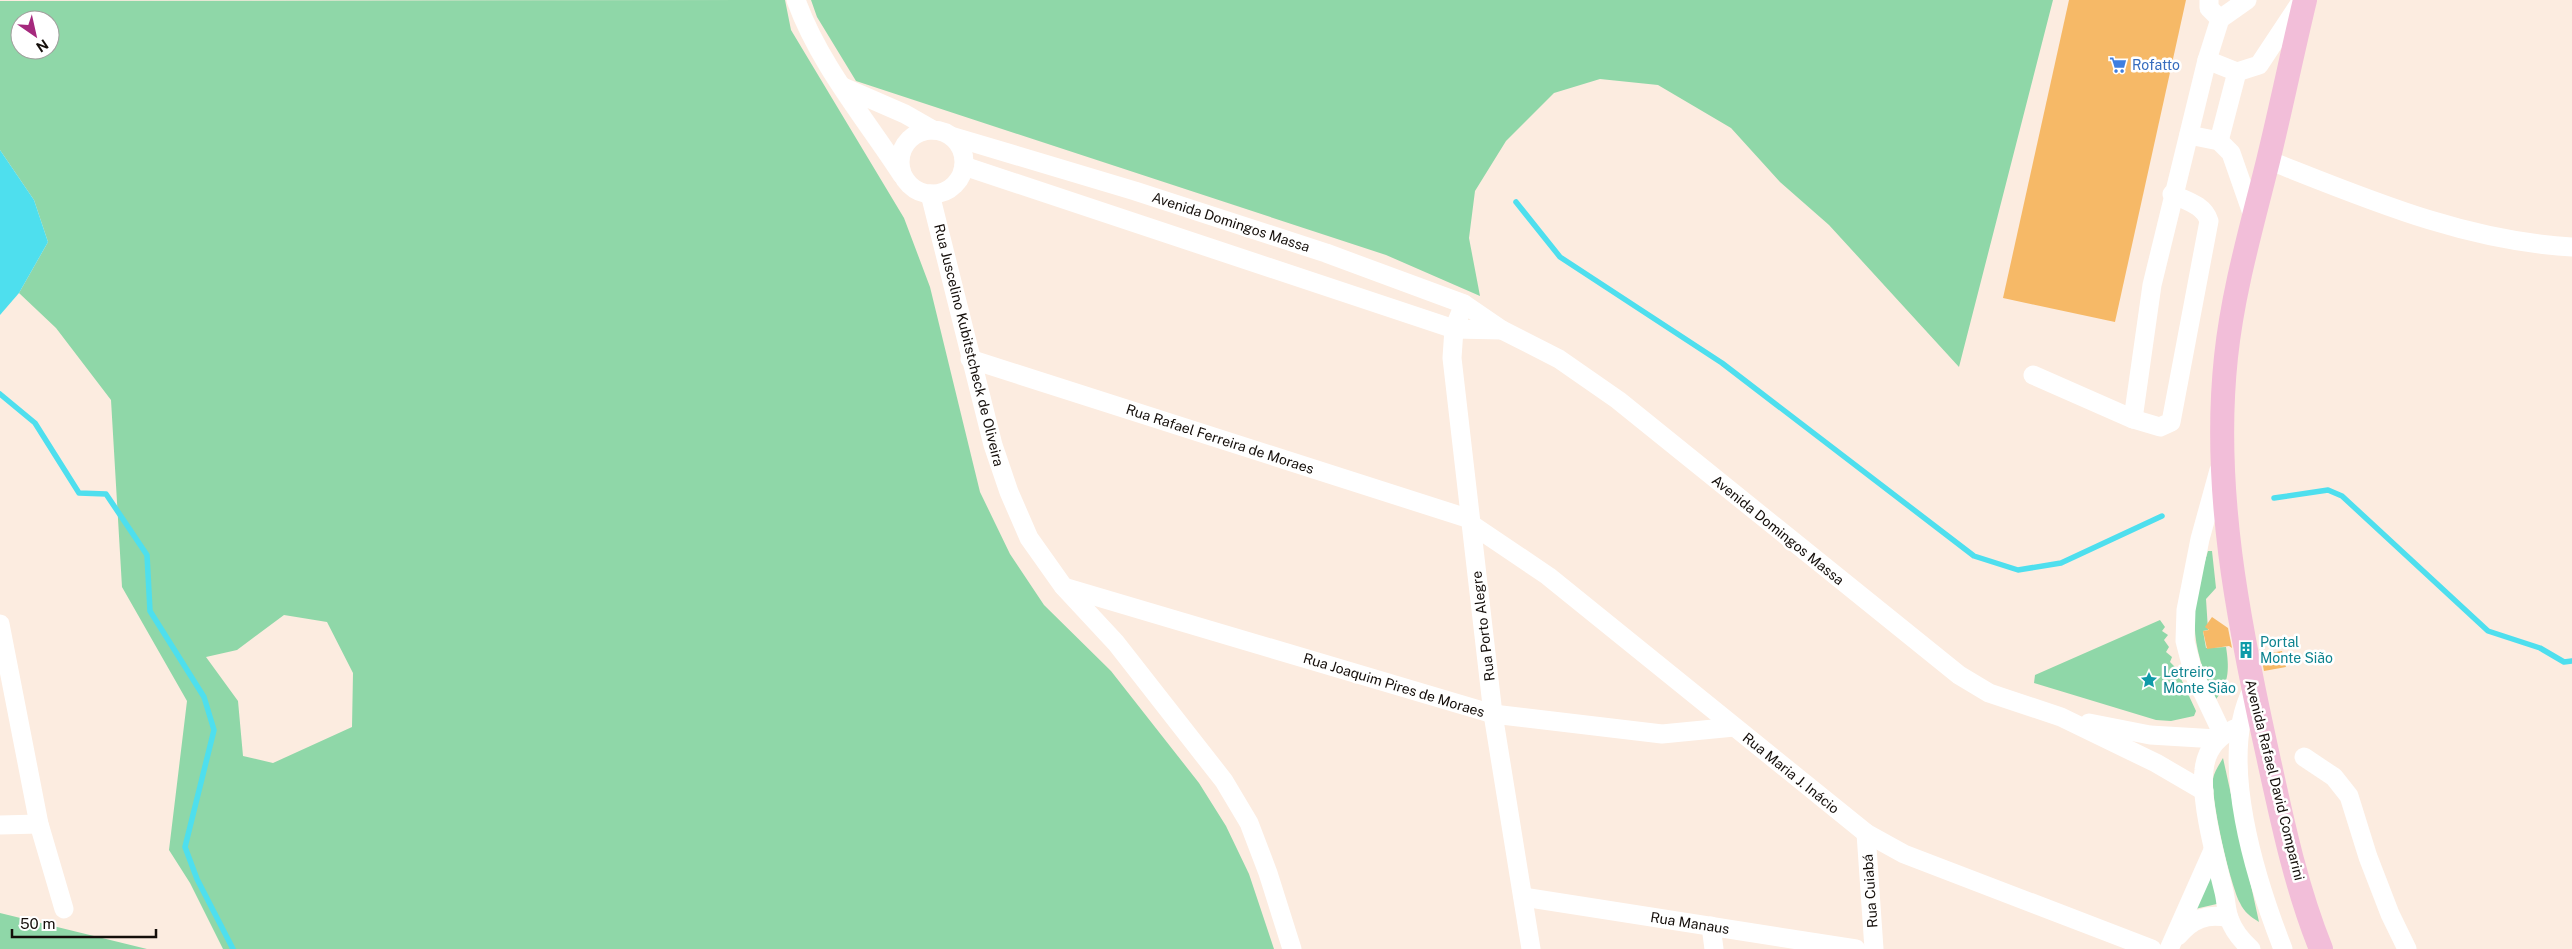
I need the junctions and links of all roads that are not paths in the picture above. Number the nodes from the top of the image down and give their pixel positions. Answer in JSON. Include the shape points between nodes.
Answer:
{"nodes":[{"id":1,"x":796,"y":0,"type":"edge"},
{"id":2,"x":2209,"y":0,"type":"edge"},
{"id":3,"x":2246,"y":0,"type":"edge"},
{"id":4,"x":2303,"y":0,"type":"edge"},
{"id":5,"x":2220,"y":19,"type":"junction"},
{"id":6,"x":2207,"y":60,"type":"junction"},
{"id":7,"x":2237,"y":72,"type":"junction"},
{"id":8,"x":842,"y":87,"type":"junction"},
{"id":9,"x":933,"y":130,"type":"junction"},
{"id":10,"x":2189,"y":135,"type":"junction"},
{"id":11,"x":951,"y":136,"type":"junction"},
{"id":12,"x":2219,"y":141,"type":"junction"},
{"id":13,"x":2268,"y":160,"type":"junction"},
{"id":14,"x":964,"y":166,"type":"junction"},
{"id":15,"x":902,"y":175,"type":"junction"},
{"id":16,"x":930,"y":194,"type":"junction"},
{"id":17,"x":2172,"y":194,"type":"junction"},
{"id":18,"x":2253,"y":216,"type":"junction"},
{"id":19,"x":2572,"y":247,"type":"edge"},
{"id":20,"x":1464,"y":304,"type":"junction"},
{"id":21,"x":1454,"y":329,"type":"junction"},
{"id":22,"x":1502,"y":330,"type":"junction"},
{"id":23,"x":970,"y":359,"type":"junction"},
{"id":24,"x":2033,"y":375,"type":"dead end"},
{"id":25,"x":2133,"y":419,"type":"junction"},
{"id":26,"x":2222,"y":459,"type":"junction"},
{"id":27,"x":1471,"y":522,"type":"junction"},
{"id":28,"x":1063,"y":586,"type":"junction"},
{"id":29,"x":0,"y":626,"type":"edge"},
{"id":30,"x":2252,"y":690,"type":"junction"},
{"id":31,"x":1493,"y":714,"type":"junction"},
{"id":32,"x":2061,"y":717,"type":"junction"},
{"id":33,"x":1734,"y":727,"type":"junction"},
{"id":34,"x":2240,"y":727,"type":"junction"},
{"id":35,"x":2220,"y":737,"type":"junction"},
{"id":36,"x":2304,"y":757,"type":"dead end"},
{"id":37,"x":2204,"y":791,"type":"junction"},
{"id":38,"x":39,"y":824,"type":"junction"},
{"id":39,"x":0,"y":826,"type":"edge"},
{"id":40,"x":1866,"y":833,"type":"junction"},
{"id":41,"x":2213,"y":850,"type":"junction"},
{"id":42,"x":1523,"y":898,"type":"junction"},
{"id":43,"x":64,"y":909,"type":"dead end"},
{"id":44,"x":2228,"y":918,"type":"junction"},
{"id":45,"x":1711,"y":926,"type":"junction"},
{"id":46,"x":2278,"y":944,"type":"edge"},
{"id":47,"x":2170,"y":947,"type":"edge"},
{"id":48,"x":1292,"y":949,"type":"edge"},
{"id":49,"x":1531,"y":949,"type":"edge"},
{"id":50,"x":1714,"y":949,"type":"edge"},
{"id":51,"x":1856,"y":949,"type":"edge"},
{"id":52,"x":1874,"y":949,"type":"edge"},
{"id":53,"x":2152,"y":949,"type":"edge"},
{"id":54,"x":2251,"y":949,"type":"edge"},
{"id":55,"x":2321,"y":949,"type":"edge"},
{"id":56,"x":2407,"y":949,"type":"edge"}],
"edges":[{"from":1,"to":8,"type":"street","via":[[807,30]]},
{"from":2,"to":5,"type":"street","via":[[2210,8]]},
{"from":3,"to":5,"type":"street"},
{"from":4,"to":7,"type":"street","via":[[2259,65]]},
{"from":4,"to":13,"type":"main road","name":"Avenida Rafael David Comparini"},
{"from":5,"to":6,"type":"street"},
{"from":6,"to":7,"type":"street"},
{"from":6,"to":10,"type":"street"},
{"from":7,"to":12,"type":"street"},
{"from":8,"to":9,"type":"street"},
{"from":8,"to":15,"type":"street"},
{"from":9,"to":11,"type":"street"},
{"from":9,"to":15,"type":"street","via":[[920,132],[902,150]]},
{"from":10,"to":12,"type":"street"},
{"from":10,"to":17,"type":"street"},
{"from":11,"to":14,"type":"street","via":[[961,149]]},
{"from":11,"to":20,"type":"street","name":"Avenida Domingos Massa","via":[[1326,253]]},
{"from":12,"to":18,"type":"street","via":[[2231,153]]},
{"from":13,"to":18,"type":"main road","name":"Avenida Rafael David Comparini"},
{"from":13,"to":19,"type":"street","via":[[2426,220],[2477,234]]},
{"from":14,"to":16,"type":"street","via":[[949,189]]},
{"from":14,"to":21,"type":"street","name":"Avenida Domingos Massa"},
{"from":15,"to":16,"type":"street","via":[[919,191]]},
{"from":16,"to":23,"type":"street","name":"Rua Juscelino Kubitstcheck de Oliveira"},
{"from":17,"to":25,"type":"street","via":[[2152,285]]},
{"from":17,"to":25,"type":"street","via":[[2199,207],[2206,213],[2208,221],[2173,418],[2160,427]]},
{"from":18,"to":26,"type":"main road","name":"Avenida Rafael David Comparini","via":[[2226,356]]},
{"from":20,"to":21,"type":"street","name":"Rua Porto Alegre"},
{"from":20,"to":22,"type":"street","name":"Avenida Domingos Massa"},
{"from":21,"to":22,"type":"street","name":"Avenida Domingos Massa"},
{"from":21,"to":27,"type":"street","name":"Rua Porto Alegre","via":[[1452,358]]},
{"from":22,"to":32,"type":"street","name":"Avenida Domingos Massa","via":[[1559,359],[1618,400],[1959,675],[1989,693]]},
{"from":23,"to":27,"type":"street","name":"Rua Rafael Ferreira de Moraes"},
{"from":23,"to":28,"type":"street","name":"Rua Juscelino Kubitstcheck de Oliveira","via":[[1009,492],[1029,538]]},
{"from":24,"to":25,"type":"street"},
{"from":26,"to":30,"type":"main road","name":"Avenida Rafael David Comparini","via":[[2235,582]]},
{"from":26,"to":35,"type":"street","via":[[2200,539],[2186,610],[2185,641],[2193,672]]},
{"from":27,"to":31,"type":"street","name":"Rua Porto Alegre"},
{"from":27,"to":33,"type":"street","name":"Rua Maria J. Inácio","via":[[1548,576]]},
{"from":28,"to":31,"type":"street","name":"Rua Joaquim Pires de Moraes"},
{"from":28,"to":48,"type":"street","name":"Rua Juscelino Kubitstcheck de Oliveira","via":[[1116,643],[1224,781],[1248,823],[1268,872]]},
{"from":29,"to":38,"type":"street"},
{"from":30,"to":34,"type":"street"},
{"from":30,"to":55,"type":"main road","name":"Avenida Rafael David Comparini","via":[[2283,823]]},
{"from":31,"to":33,"type":"street","name":"Rua Joaquim Pires de Moraes","via":[[1662,734]]},
{"from":31,"to":42,"type":"street","name":"Rua Porto Alegre"},
{"from":32,"to":35,"type":"street","name":"Avenida Domingos Massa","via":[[2150,735]]},
{"from":32,"to":37,"type":"street","name":"Avenida Domingos Massa","via":[[2156,763]]},
{"from":33,"to":40,"type":"street","name":"Rua Maria J. Inácio"},
{"from":34,"to":35,"type":"street"},
{"from":34,"to":46,"type":"street","via":[[2236,758],[2240,797],[2260,885]]},
{"from":35,"to":37,"type":"street","via":[[2211,748],[2204,770]]},
{"from":36,"to":56,"type":"street","via":[[2334,777],[2349,796],[2368,857]]},
{"from":37,"to":41,"type":"street"},
{"from":38,"to":39,"type":"street"},
{"from":38,"to":43,"type":"street"},
{"from":40,"to":52,"type":"street","name":"Rua Cuiabá"},
{"from":40,"to":53,"type":"street","name":"Rua Maria J. Inácio","via":[[1904,854]]},
{"from":41,"to":44,"type":"street"},
{"from":41,"to":47,"type":"street"},
{"from":42,"to":45,"type":"street","name":"Rua Manaus"},
{"from":42,"to":49,"type":"street","name":"Rua Porto Alegre"},
{"from":44,"to":47,"type":"street","via":[[2206,916],[2195,920]]},
{"from":44,"to":54,"type":"street"},
{"from":45,"to":50,"type":"street"},
{"from":45,"to":51,"type":"street","name":"Rua Manaus"}]}
